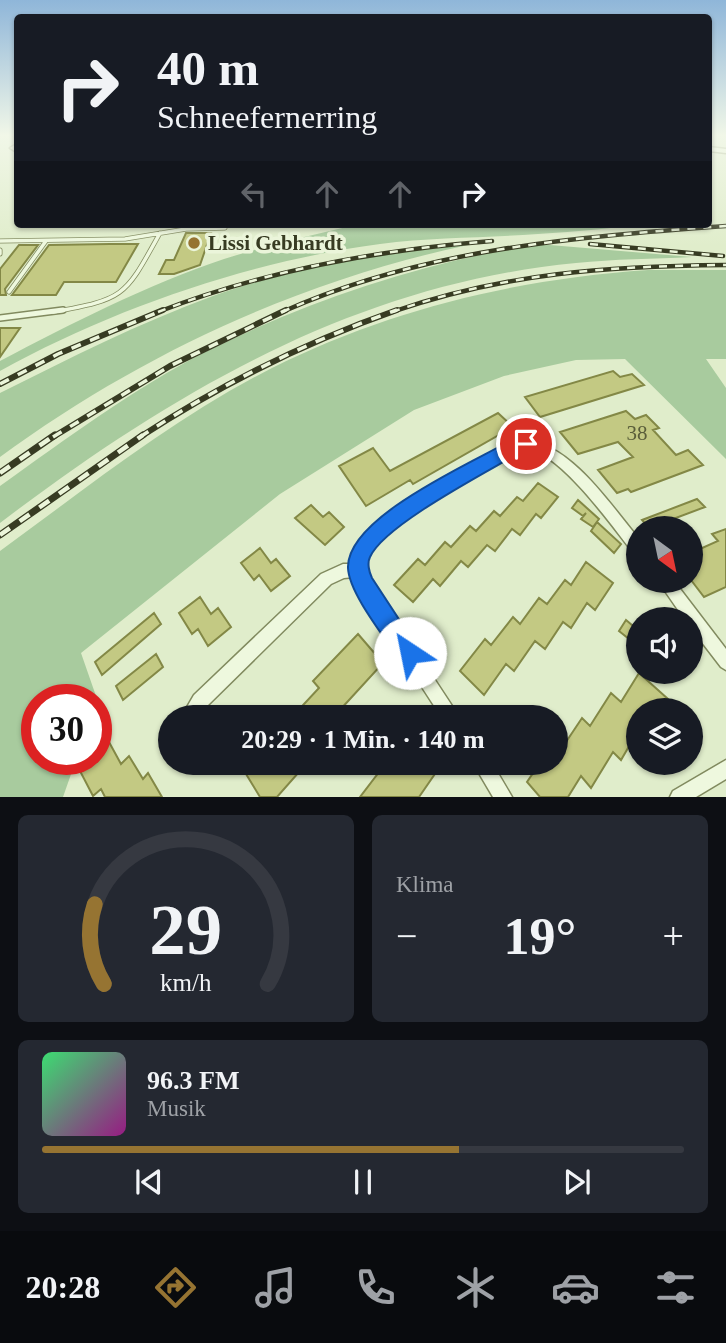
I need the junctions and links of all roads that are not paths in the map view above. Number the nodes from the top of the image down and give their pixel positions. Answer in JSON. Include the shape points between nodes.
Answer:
{"nodes":[{"id":1,"x":225,"y":228,"type":"dead end"},
{"id":2,"x":160,"y":233,"type":"junction"},
{"id":3,"x":46,"y":240,"type":"junction"},
{"id":4,"x":0,"y":241,"type":"edge"},
{"id":5,"x":9,"y":292,"type":"dead end"},
{"id":6,"x":0,"y":318,"type":"edge"},
{"id":7,"x":626,"y":534,"type":"edge"},
{"id":8,"x":358,"y":570,"type":"junction"},
{"id":9,"x":674,"y":593,"type":"edge"},
{"id":10,"x":726,"y":663,"type":"edge"},
{"id":11,"x":197,"y":705,"type":"edge"},
{"id":12,"x":443,"y":705,"type":"edge"},
{"id":13,"x":726,"y":769,"type":"edge"},
{"id":14,"x":489,"y":775,"type":"edge"},
{"id":15,"x":503,"y":797,"type":"edge"},
{"id":16,"x":679,"y":797,"type":"edge"}],
"edges":[{"from":1,"to":2,"type":"lane"},
{"from":2,"to":3,"type":"lane","via":[[125,239]]},
{"from":2,"to":6,"type":"lane","via":[[129,288],[85,306]]},
{"from":3,"to":4,"type":"lane"},
{"from":3,"to":5,"type":"lane"},
{"from":7,"to":8,"type":"street","via":[[567,468],[538,446],[526,444],[398,515],[360,552]]},
{"from":8,"to":11,"type":"street","via":[[326,579]]},
{"from":8,"to":12,"type":"street"},
{"from":9,"to":10,"type":"street"},
{"from":13,"to":16,"type":"street"},
{"from":14,"to":15,"type":"street"}]}
